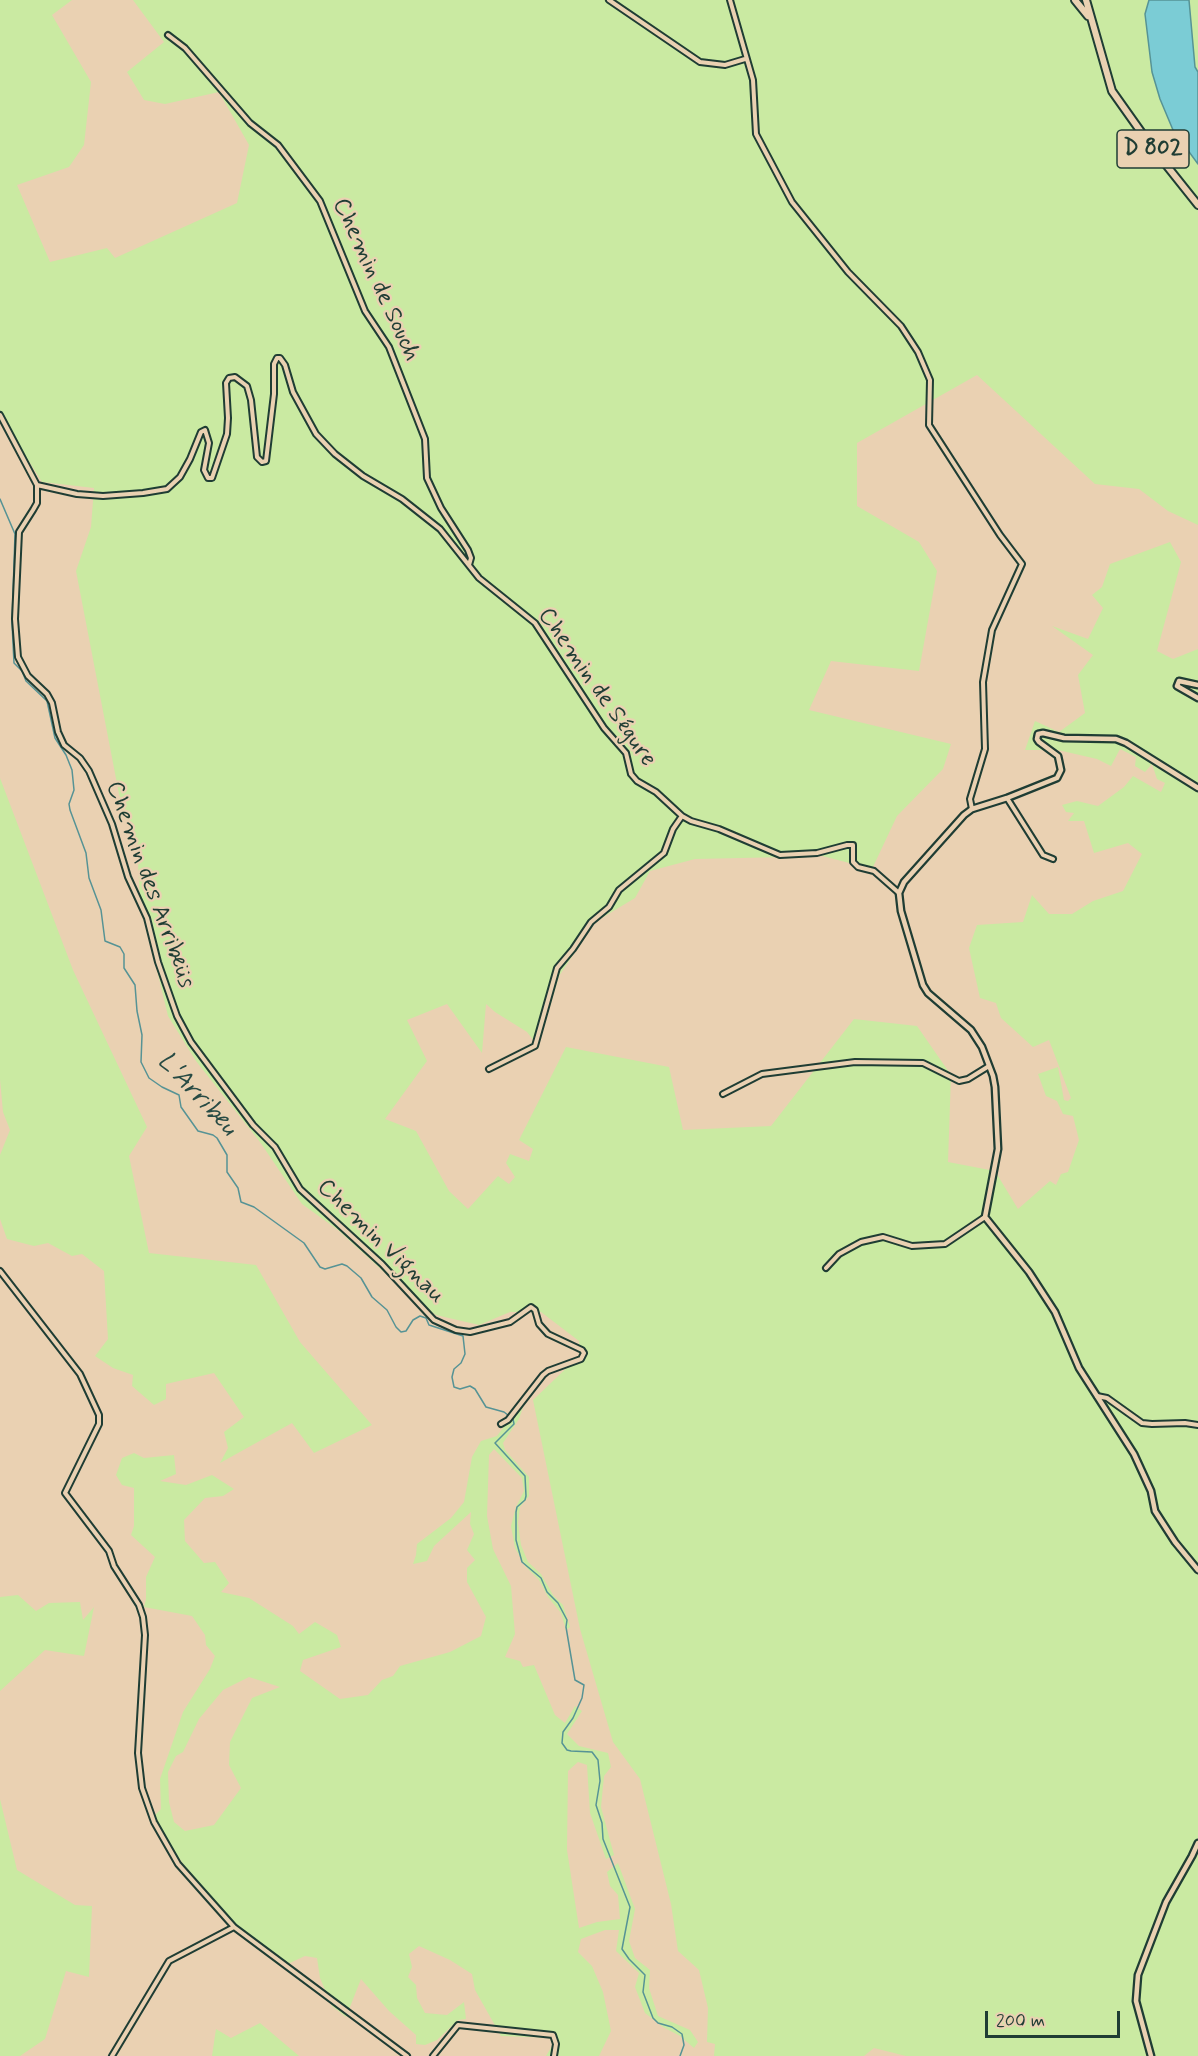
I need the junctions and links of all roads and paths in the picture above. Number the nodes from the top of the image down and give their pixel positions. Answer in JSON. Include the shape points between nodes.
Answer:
{"nodes":[{"id":1,"x":609,"y":0,"type":"edge"},
{"id":2,"x":730,"y":0,"type":"edge"},
{"id":3,"x":1075,"y":0,"type":"edge"},
{"id":4,"x":1086,"y":0,"type":"edge"},
{"id":5,"x":1092,"y":21,"type":"junction"},
{"id":6,"x":168,"y":35,"type":"dead end"},
{"id":7,"x":745,"y":59,"type":"junction"},
{"id":8,"x":1198,"y":205,"type":"edge"},
{"id":9,"x":0,"y":415,"type":"edge"},
{"id":10,"x":37,"y":485,"type":"junction"},
{"id":11,"x":469,"y":566,"type":"junction"},
{"id":12,"x":479,"y":578,"type":"joint"},
{"id":13,"x":1198,"y":685,"type":"edge"},
{"id":14,"x":1198,"y":698,"type":"edge"},
{"id":15,"x":1198,"y":788,"type":"edge"},
{"id":16,"x":1007,"y":798,"type":"junction"},
{"id":17,"x":972,"y":809,"type":"junction"},
{"id":18,"x":682,"y":816,"type":"junction"},
{"id":19,"x":1053,"y":859,"type":"dead end"},
{"id":20,"x":899,"y":893,"type":"junction"},
{"id":21,"x":191,"y":1042,"type":"joint"},
{"id":22,"x":989,"y":1066,"type":"junction"},
{"id":23,"x":489,"y":1068,"type":"dead end"},
{"id":24,"x":723,"y":1094,"type":"dead end"},
{"id":25,"x":985,"y":1217,"type":"junction"},
{"id":26,"x":826,"y":1268,"type":"dead end"},
{"id":27,"x":0,"y":1271,"type":"edge"},
{"id":28,"x":1096,"y":1396,"type":"junction"},
{"id":29,"x":501,"y":1424,"type":"dead end"},
{"id":30,"x":1198,"y":1425,"type":"edge"},
{"id":31,"x":1198,"y":1570,"type":"edge"},
{"id":32,"x":1198,"y":1843,"type":"edge"},
{"id":33,"x":234,"y":1927,"type":"junction"},
{"id":34,"x":112,"y":2056,"type":"edge"},
{"id":35,"x":406,"y":2056,"type":"edge"},
{"id":36,"x":433,"y":2056,"type":"edge"},
{"id":37,"x":555,"y":2056,"type":"edge"},
{"id":38,"x":1151,"y":2056,"type":"edge"}],
"edges":[{"from":1,"to":7,"type":"street","via":[[700,62],[725,65]]},
{"from":2,"to":7,"type":"street"},
{"from":3,"to":5,"type":"main road","number":"D 802"},
{"from":4,"to":5,"type":"main road"},
{"from":5,"to":8,"type":"main road","number":"D 802","via":[[1112,91]]},
{"from":6,"to":11,"type":"street","name":"Chemin de Souch","via":[[185,48],[250,123],[278,145],[320,201],[364,311],[389,347],[425,439],[427,478],[468,550]]},
{"from":7,"to":17,"type":"street","via":[[753,80],[756,134],[792,202],[912,343],[930,380],[929,425],[1022,564],[992,630],[983,682],[985,749],[970,799]]},
{"from":9,"to":10,"type":"street"},
{"from":10,"to":11,"type":"street","via":[[103,496],[167,489],[180,477],[201,432],[206,430],[209,443],[204,470],[212,478],[227,434],[226,383],[235,377],[247,386],[257,457],[266,461],[274,364],[280,358],[316,435],[363,476],[402,499],[440,529]]},
{"from":10,"to":21,"type":"street","name":"Chemin des Arribeüs","via":[[37,503],[22,525],[18,541],[18,657],[28,676],[52,703],[64,745],[90,771],[147,918],[177,1016]]},
{"from":11,"to":12,"type":"street","name":"Chemin de Souch"},
{"from":12,"to":18,"type":"street","name":"Chemin de Ségure","via":[[535,623],[604,728],[626,753],[631,774]]},
{"from":13,"to":14,"type":"street","via":[[1179,681],[1177,686]]},
{"from":15,"to":16,"type":"street","via":[[1116,739],[1064,738],[1043,733],[1037,739],[1058,756],[1060,773],[1057,778]]},
{"from":16,"to":17,"type":"street"},
{"from":16,"to":19,"type":"street","via":[[1043,855]]},
{"from":17,"to":20,"type":"street","via":[[904,882]]},
{"from":18,"to":20,"type":"street","name":"Chemin de Ségure","via":[[780,855],[817,853],[853,845],[853,862],[874,871]]},
{"from":18,"to":23,"type":"street","via":[[664,853],[619,890],[557,968],[535,1046]]},
{"from":20,"to":22,"type":"street","via":[[923,985],[971,1030]]},
{"from":21,"to":29,"type":"street","name":"Chemin Vignau","via":[[253,1125],[275,1147],[300,1190],[382,1264],[434,1320],[470,1332],[510,1322],[531,1307],[548,1334],[582,1350],[581,1359],[543,1375]]},
{"from":22,"to":24,"type":"street","via":[[959,1081],[923,1063],[855,1062],[762,1074]]},
{"from":22,"to":25,"type":"street","via":[[995,1087],[998,1149]]},
{"from":25,"to":26,"type":"street","via":[[945,1244],[912,1246],[883,1237],[861,1242],[839,1254]]},
{"from":25,"to":28,"type":"street","via":[[1029,1272],[1054,1312]]},
{"from":27,"to":33,"type":"street","via":[[80,1374],[99,1415],[99,1424],[65,1493],[109,1551],[143,1617],[138,1753],[142,1788],[154,1822],[178,1864]]},
{"from":28,"to":30,"type":"street","via":[[1107,1398],[1142,1423]]},
{"from":28,"to":31,"type":"street","via":[[1134,1454],[1151,1491],[1155,1511]]},
{"from":32,"to":38,"type":"street","via":[[1166,1902],[1138,1975],[1136,2001]]},
{"from":33,"to":34,"type":"street","via":[[169,1961]]},
{"from":33,"to":35,"type":"street"},
{"from":36,"to":37,"type":"street","via":[[459,2025],[553,2035]]}]}
